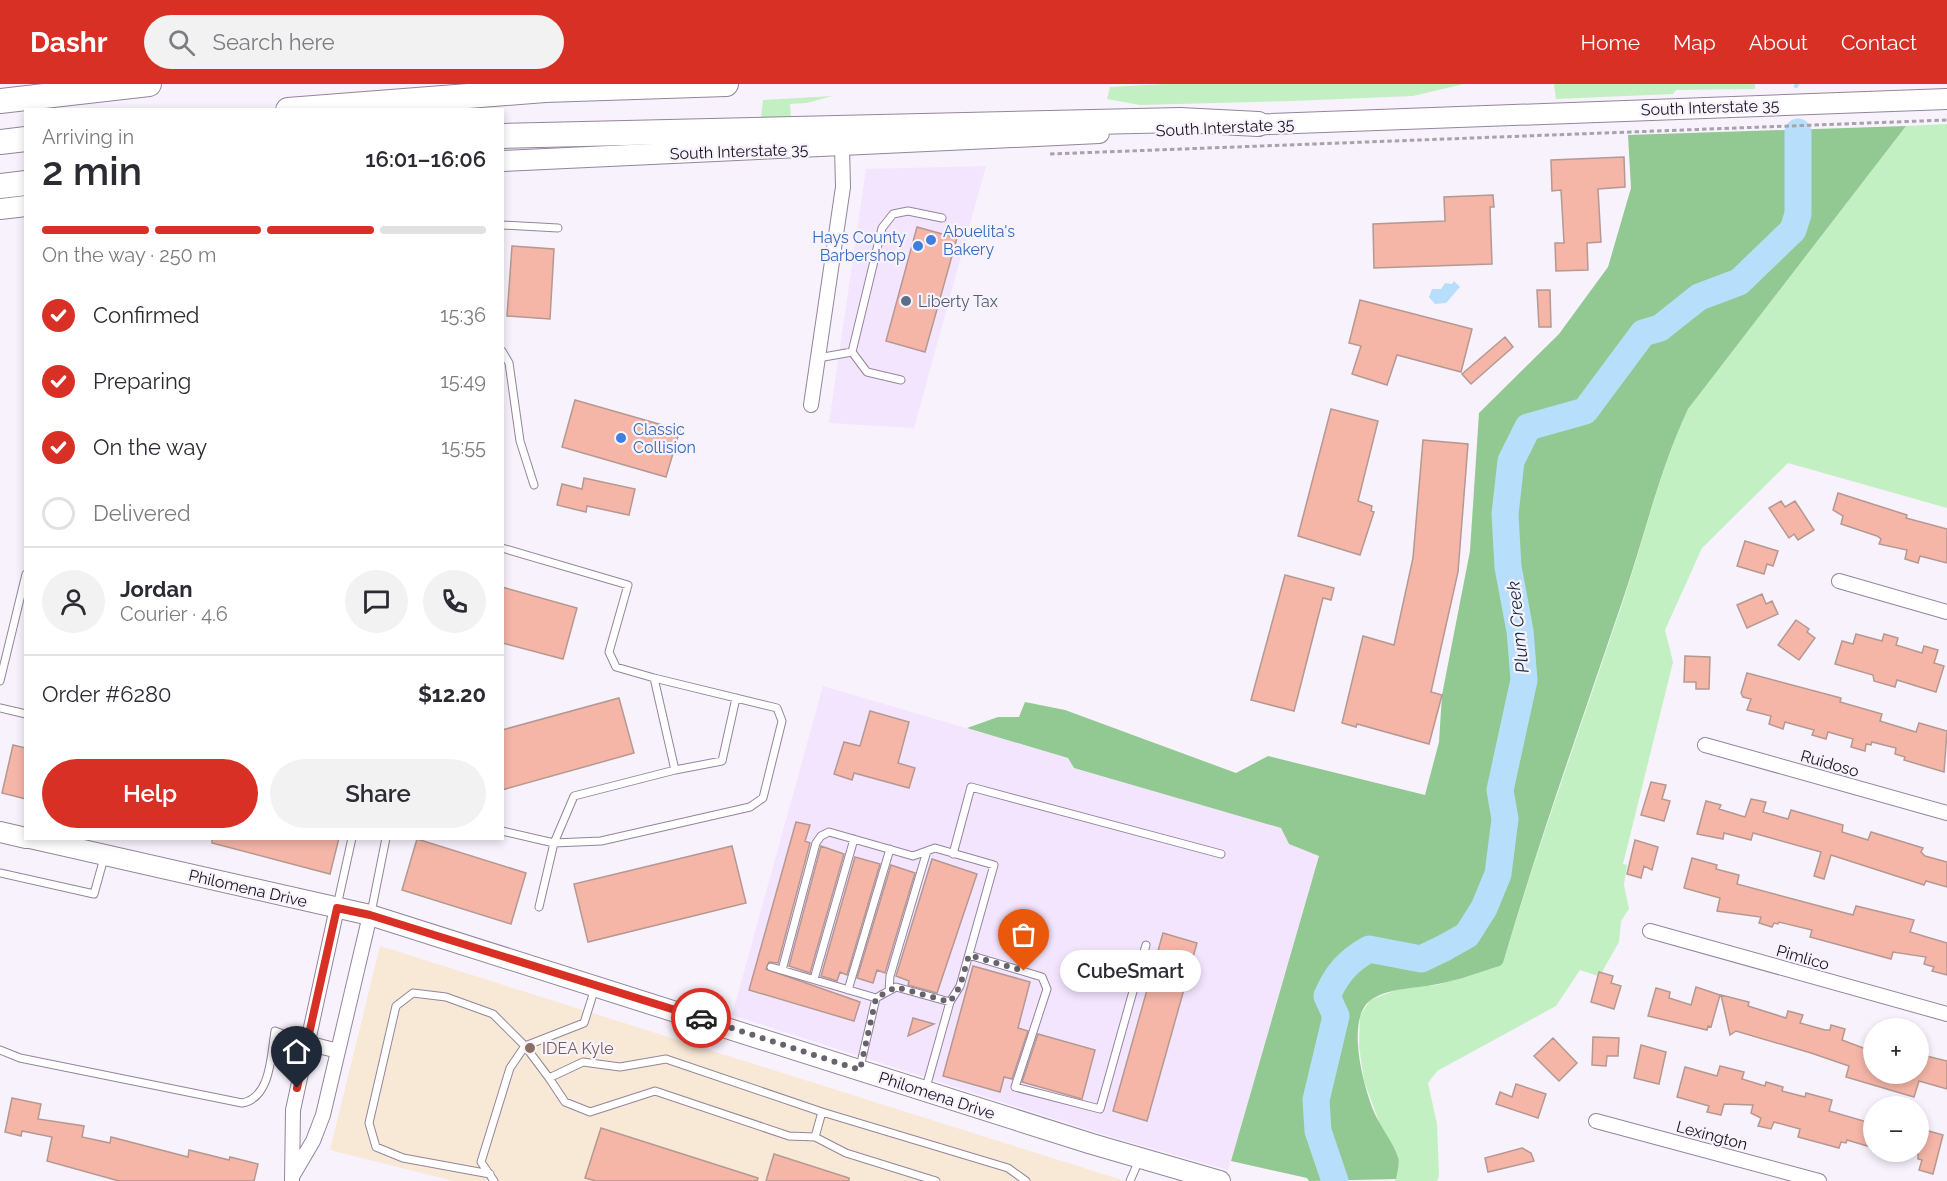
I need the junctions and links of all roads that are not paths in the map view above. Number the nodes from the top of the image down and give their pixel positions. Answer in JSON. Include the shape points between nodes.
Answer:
{"nodes":[{"id":1,"x":150,"y":84,"type":"edge"},
{"id":2,"x":726,"y":84,"type":"edge"},
{"id":3,"x":1947,"y":99,"type":"edge"},
{"id":4,"x":0,"y":101,"type":"edge"},
{"id":5,"x":314,"y":108,"type":"edge"},
{"id":6,"x":1257,"y":124,"type":"junction"},
{"id":7,"x":504,"y":136,"type":"edge"},
{"id":8,"x":24,"y":138,"type":"edge"},
{"id":9,"x":0,"y":142,"type":"edge"},
{"id":10,"x":842,"y":147,"type":"junction"},
{"id":11,"x":504,"y":161,"type":"edge"},
{"id":12,"x":24,"y":183,"type":"edge"},
{"id":13,"x":0,"y":186,"type":"edge"},
{"id":14,"x":24,"y":206,"type":"edge"},
{"id":15,"x":0,"y":209,"type":"edge"},
{"id":16,"x":942,"y":218,"type":"dead end"},
{"id":17,"x":504,"y":225,"type":"edge"},
{"id":18,"x":558,"y":228,"type":"dead end"},
{"id":19,"x":852,"y":352,"type":"junction"},
{"id":20,"x":504,"y":354,"type":"edge"},
{"id":21,"x":818,"y":358,"type":"junction"},
{"id":22,"x":901,"y":380,"type":"dead end"},
{"id":23,"x":811,"y":405,"type":"dead end"},
{"id":24,"x":534,"y":485,"type":"dead end"},
{"id":25,"x":504,"y":549,"type":"edge"},
{"id":26,"x":1839,"y":581,"type":"dead end"},
{"id":27,"x":24,"y":582,"type":"edge"},
{"id":28,"x":1947,"y":612,"type":"edge"},
{"id":29,"x":654,"y":678,"type":"junction"},
{"id":30,"x":0,"y":681,"type":"edge"},
{"id":31,"x":736,"y":698,"type":"junction"},
{"id":32,"x":0,"y":708,"type":"edge"},
{"id":33,"x":24,"y":714,"type":"edge"},
{"id":34,"x":1705,"y":745,"type":"dead end"},
{"id":35,"x":675,"y":770,"type":"junction"},
{"id":36,"x":1947,"y":813,"type":"edge"},
{"id":37,"x":504,"y":831,"type":"edge"},
{"id":38,"x":0,"y":832,"type":"edge"},
{"id":39,"x":24,"y":837,"type":"edge"},
{"id":40,"x":854,"y":839,"type":"junction"},
{"id":41,"x":37,"y":840,"type":"edge"},
{"id":42,"x":352,"y":840,"type":"edge"},
{"id":43,"x":386,"y":840,"type":"edge"},
{"id":44,"x":554,"y":843,"type":"junction"},
{"id":45,"x":890,"y":849,"type":"junction"},
{"id":46,"x":927,"y":851,"type":"junction"},
{"id":47,"x":953,"y":854,"type":"junction"},
{"id":48,"x":1221,"y":854,"type":"dead end"},
{"id":49,"x":104,"y":855,"type":"junction"},
{"id":50,"x":0,"y":873,"type":"edge"},
{"id":51,"x":539,"y":907,"type":"dead end"},
{"id":52,"x":337,"y":908,"type":"junction"},
{"id":53,"x":370,"y":915,"type":"junction"},
{"id":54,"x":1650,"y":931,"type":"dead end"},
{"id":55,"x":1146,"y":945,"type":"dead end"},
{"id":56,"x":969,"y":955,"type":"junction"},
{"id":57,"x":771,"y":967,"type":"dead end"},
{"id":58,"x":782,"y":970,"type":"junction"},
{"id":59,"x":814,"y":979,"type":"junction"},
{"id":60,"x":596,"y":986,"type":"junction"},
{"id":61,"x":848,"y":990,"type":"junction"},
{"id":62,"x":889,"y":991,"type":"junction"},
{"id":63,"x":876,"y":998,"type":"junction"},
{"id":64,"x":950,"y":1002,"type":"junction"},
{"id":65,"x":1947,"y":1014,"type":"edge"},
{"id":66,"x":307,"y":1043,"type":"junction"},
{"id":67,"x":525,"y":1046,"type":"junction"},
{"id":68,"x":0,"y":1050,"type":"edge"},
{"id":69,"x":338,"y":1051,"type":"junction"},
{"id":70,"x":860,"y":1070,"type":"junction"},
{"id":71,"x":549,"y":1078,"type":"junction"},
{"id":72,"x":925,"y":1091,"type":"junction"},
{"id":73,"x":822,"y":1112,"type":"junction"},
{"id":74,"x":1596,"y":1121,"type":"dead end"},
{"id":75,"x":815,"y":1137,"type":"junction"},
{"id":76,"x":1139,"y":1158,"type":"junction"},
{"id":77,"x":293,"y":1178,"type":"edge"},
{"id":78,"x":492,"y":1178,"type":"edge"},
{"id":79,"x":936,"y":1181,"type":"edge"},
{"id":80,"x":1026,"y":1181,"type":"edge"},
{"id":81,"x":1130,"y":1181,"type":"edge"},
{"id":82,"x":1220,"y":1181,"type":"edge"},
{"id":83,"x":1819,"y":1181,"type":"edge"}],
"edges":[{"from":1,"to":4,"type":"highway"},
{"from":2,"to":5,"type":"highway","via":[[545,90]]},
{"from":3,"to":6,"type":"main road","name":"South Interstate 35"},
{"from":6,"to":7,"type":"highway","via":[[1180,120]]},
{"from":6,"to":10,"type":"main road","name":"South Interstate 35"},
{"from":8,"to":9,"type":"highway"},
{"from":10,"to":11,"type":"main road","name":"South Interstate 35"},
{"from":10,"to":21,"type":"street","via":[[843,187]]},
{"from":12,"to":13,"type":"highway"},
{"from":14,"to":15,"type":"main road"},
{"from":16,"to":19,"type":"lane","via":[[908,211],[893,214],[882,228]]},
{"from":17,"to":18,"type":"lane"},
{"from":19,"to":21,"type":"lane"},
{"from":19,"to":22,"type":"lane","via":[[867,372]]},
{"from":20,"to":24,"type":"lane","via":[[509,363],[520,441]]},
{"from":21,"to":23,"type":"street"},
{"from":25,"to":29,"type":"lane","via":[[628,585],[609,652],[616,667]]},
{"from":26,"to":28,"type":"street"},
{"from":27,"to":30,"type":"lane"},
{"from":29,"to":31,"type":"lane"},
{"from":29,"to":35,"type":"lane"},
{"from":31,"to":35,"type":"lane","via":[[722,761]]},
{"from":31,"to":44,"type":"lane","via":[[777,708],[782,721],[763,798],[750,807],[601,841]]},
{"from":32,"to":33,"type":"lane"},
{"from":34,"to":36,"type":"street","name":"Ruidoso"},
{"from":35,"to":44,"type":"lane","via":[[573,796]]},
{"from":37,"to":44,"type":"lane"},
{"from":38,"to":39,"type":"main road","name":"Philomena Drive"},
{"from":40,"to":45,"type":"lane"},
{"from":40,"to":58,"type":"lane","via":[[829,832],[816,843]]},
{"from":40,"to":59,"type":"lane"},
{"from":41,"to":49,"type":"main road","name":"Philomena Drive"},
{"from":42,"to":52,"type":"lane"},
{"from":43,"to":53,"type":"lane"},
{"from":44,"to":51,"type":"lane"},
{"from":45,"to":46,"type":"lane","via":[[914,856]]},
{"from":45,"to":61,"type":"lane"},
{"from":46,"to":47,"type":"lane","via":[[935,848]]},
{"from":46,"to":62,"type":"lane"},
{"from":47,"to":48,"type":"lane","via":[[971,788]]},
{"from":47,"to":56,"type":"lane","via":[[994,865]]},
{"from":49,"to":50,"type":"lane","via":[[94,894]]},
{"from":49,"to":52,"type":"main road","name":"Philomena Drive"},
{"from":52,"to":53,"type":"main road","name":"Philomena Drive"},
{"from":52,"to":66,"type":"street"},
{"from":53,"to":60,"type":"main road","name":"Philomena Drive"},
{"from":53,"to":69,"type":"street"},
{"from":54,"to":65,"type":"street","name":"Pimlico"},
{"from":55,"to":56,"type":"lane","via":[[1100,1109],[1015,1087],[1047,989],[1042,977]]},
{"from":56,"to":64,"type":"lane","via":[[960,986]]},
{"from":57,"to":58,"type":"lane"},
{"from":58,"to":59,"type":"lane"},
{"from":59,"to":61,"type":"lane"},
{"from":60,"to":67,"type":"lane","via":[[584,1023]]},
{"from":60,"to":70,"type":"main road","name":"Philomena Drive"},
{"from":61,"to":63,"type":"lane"},
{"from":62,"to":63,"type":"lane"},
{"from":62,"to":64,"type":"lane","via":[[896,987]]},
{"from":63,"to":70,"type":"lane"},
{"from":64,"to":72,"type":"lane"},
{"from":66,"to":68,"type":"lane","via":[[276,1031],[263,1089],[254,1099],[242,1103],[20,1058]]},
{"from":66,"to":69,"type":"street"},
{"from":66,"to":77,"type":"street","via":[[293,1110]]},
{"from":67,"to":71,"type":"lane"},
{"from":67,"to":78,"type":"lane","via":[[510,1068],[481,1162]]},
{"from":67,"to":78,"type":"lane","via":[[493,1014],[446,997],[413,993],[396,1006],[369,1123],[376,1147],[403,1158]]},
{"from":69,"to":77,"type":"street","via":[[323,1115]]},
{"from":70,"to":72,"type":"main road","name":"Philomena Drive"},
{"from":71,"to":73,"type":"lane","via":[[583,1062],[620,1067],[666,1059]]},
{"from":71,"to":75,"type":"lane","via":[[565,1102],[590,1112],[655,1091],[789,1136]]},
{"from":72,"to":76,"type":"main road","name":"Philomena Drive"},
{"from":73,"to":75,"type":"lane"},
{"from":73,"to":80,"type":"lane","via":[[1008,1168]]},
{"from":74,"to":83,"type":"street","name":"Lexington"},
{"from":75,"to":79,"type":"lane","via":[[846,1153]]},
{"from":76,"to":81,"type":"lane"},
{"from":76,"to":82,"type":"main road","name":"Philomena Drive"}]}
